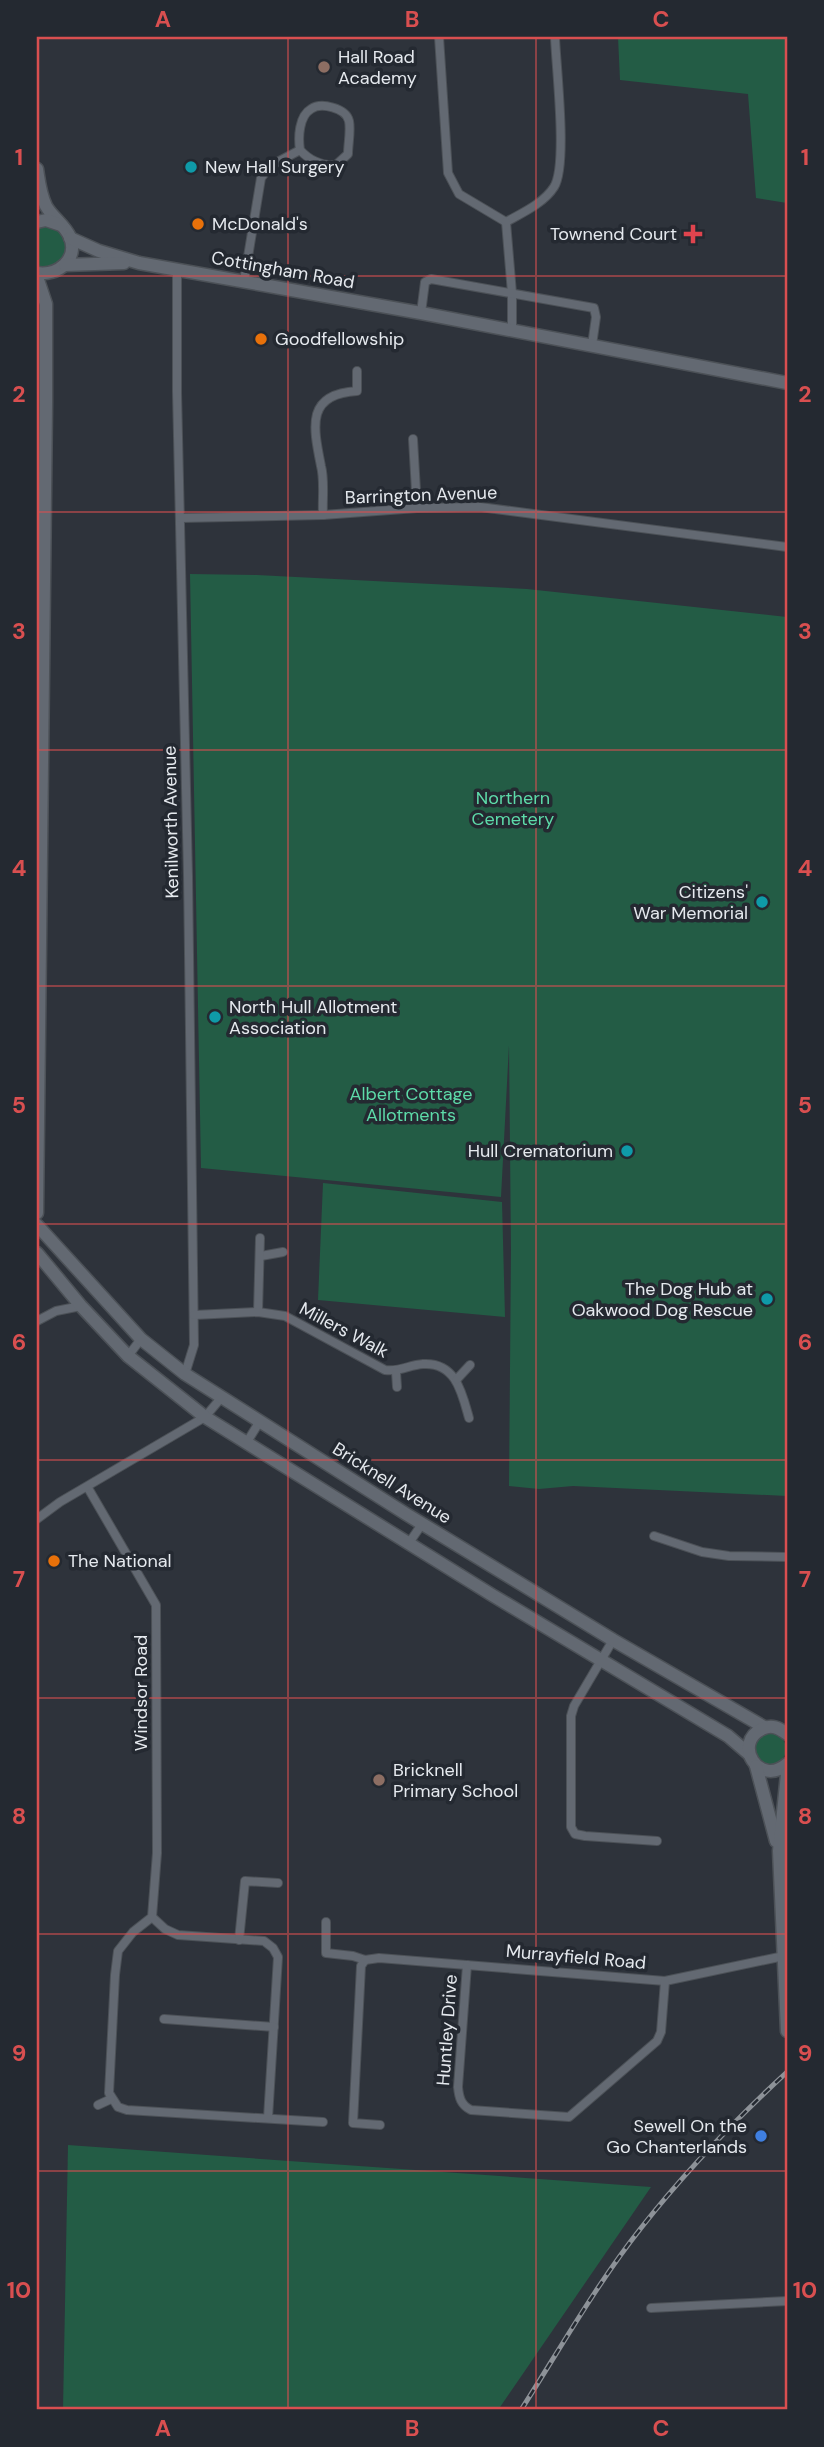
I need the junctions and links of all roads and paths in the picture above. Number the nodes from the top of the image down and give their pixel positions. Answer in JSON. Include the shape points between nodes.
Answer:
{"nodes":[{"id":1,"x":439,"y":37,"type":"edge"},
{"id":2,"x":555,"y":37,"type":"edge"},
{"id":3,"x":300,"y":150,"type":"junction"},
{"id":4,"x":37,"y":169,"type":"edge"},
{"id":5,"x":41,"y":195,"type":"junction"},
{"id":6,"x":37,"y":213,"type":"edge"},
{"id":7,"x":37,"y":222,"type":"edge"},
{"id":8,"x":506,"y":222,"type":"junction"},
{"id":9,"x":61,"y":225,"type":"junction"},
{"id":10,"x":70,"y":238,"type":"junction"},
{"id":11,"x":139,"y":263,"type":"junction"},
{"id":12,"x":62,"y":267,"type":"junction"},
{"id":13,"x":177,"y":269,"type":"junction"},
{"id":14,"x":37,"y":275,"type":"edge"},
{"id":15,"x":244,"y":281,"type":"junction"},
{"id":16,"x":512,"y":293,"type":"junction"},
{"id":17,"x":46,"y":304,"type":"junction"},
{"id":18,"x":421,"y":313,"type":"junction"},
{"id":19,"x":512,"y":331,"type":"junction"},
{"id":20,"x":592,"y":345,"type":"junction"},
{"id":21,"x":357,"y":371,"type":"dead end"},
{"id":22,"x":787,"y":383,"type":"edge"},
{"id":23,"x":413,"y":439,"type":"dead end"},
{"id":24,"x":41,"y":501,"type":"edge"},
{"id":25,"x":417,"y":508,"type":"junction"},
{"id":26,"x":323,"y":515,"type":"junction"},
{"id":27,"x":180,"y":518,"type":"junction"},
{"id":28,"x":787,"y":547,"type":"edge"},
{"id":29,"x":41,"y":627,"type":"edge"},
{"id":30,"x":37,"y":1159,"type":"edge"},
{"id":31,"x":37,"y":1213,"type":"edge"},
{"id":32,"x":37,"y":1225,"type":"edge"},
{"id":33,"x":260,"y":1238,"type":"dead end"},
{"id":34,"x":283,"y":1252,"type":"dead end"},
{"id":35,"x":37,"y":1253,"type":"edge"},
{"id":36,"x":261,"y":1256,"type":"junction"},
{"id":37,"x":81,"y":1306,"type":"junction"},
{"id":38,"x":258,"y":1312,"type":"junction"},
{"id":39,"x":194,"y":1315,"type":"junction"},
{"id":40,"x":37,"y":1321,"type":"edge"},
{"id":41,"x":141,"y":1339,"type":"junction"},
{"id":42,"x":128,"y":1356,"type":"junction"},
{"id":43,"x":470,"y":1365,"type":"dead end"},
{"id":44,"x":396,"y":1372,"type":"junction"},
{"id":45,"x":186,"y":1374,"type":"junction"},
{"id":46,"x":457,"y":1379,"type":"junction"},
{"id":47,"x":397,"y":1387,"type":"dead end"},
{"id":48,"x":221,"y":1398,"type":"junction"},
{"id":49,"x":205,"y":1417,"type":"junction"},
{"id":50,"x":469,"y":1418,"type":"dead end"},
{"id":51,"x":260,"y":1421,"type":"junction"},
{"id":52,"x":247,"y":1442,"type":"junction"},
{"id":53,"x":88,"y":1488,"type":"junction"},
{"id":54,"x":37,"y":1519,"type":"edge"},
{"id":55,"x":422,"y":1524,"type":"junction"},
{"id":56,"x":654,"y":1536,"type":"dead end"},
{"id":57,"x":409,"y":1543,"type":"junction"},
{"id":58,"x":787,"y":1557,"type":"edge"},
{"id":59,"x":613,"y":1640,"type":"junction"},
{"id":60,"x":601,"y":1660,"type":"junction"},
{"id":61,"x":764,"y":1727,"type":"junction"},
{"id":62,"x":784,"y":1728,"type":"edge"},
{"id":63,"x":749,"y":1754,"type":"junction"},
{"id":64,"x":787,"y":1764,"type":"edge"},
{"id":65,"x":756,"y":1766,"type":"junction"},
{"id":66,"x":787,"y":1774,"type":"edge"},
{"id":67,"x":657,"y":1841,"type":"dead end"},
{"id":68,"x":779,"y":1851,"type":"junction"},
{"id":69,"x":278,"y":1883,"type":"dead end"},
{"id":70,"x":152,"y":1917,"type":"junction"},
{"id":71,"x":326,"y":1922,"type":"dead end"},
{"id":72,"x":784,"y":1922,"type":"edge"},
{"id":73,"x":239,"y":1940,"type":"junction"},
{"id":74,"x":784,"y":1956,"type":"junction"},
{"id":75,"x":365,"y":1960,"type":"junction"},
{"id":76,"x":467,"y":1965,"type":"junction"},
{"id":77,"x":665,"y":1980,"type":"junction"},
{"id":78,"x":164,"y":2019,"type":"dead end"},
{"id":79,"x":274,"y":2027,"type":"junction"},
{"id":80,"x":787,"y":2031,"type":"edge"},
{"id":81,"x":111,"y":2099,"type":"junction"},
{"id":82,"x":98,"y":2105,"type":"dead end"},
{"id":83,"x":268,"y":2118,"type":"junction"},
{"id":84,"x":323,"y":2122,"type":"dead end"},
{"id":85,"x":380,"y":2125,"type":"dead end"},
{"id":86,"x":787,"y":2301,"type":"edge"},
{"id":87,"x":651,"y":2308,"type":"dead end"}],
"edges":[{"from":1,"to":8,"type":"street","via":[[448,173],[459,194]]},
{"from":2,"to":8,"type":"street","via":[[560,170],[554,187],[534,206]]},
{"from":3,"to":3,"type":"street","via":[[308,110],[317,106],[341,110],[348,117],[348,154],[336,166],[323,166]]},
{"from":3,"to":15,"type":"street","via":[[270,166],[261,178]]},
{"from":4,"to":5,"type":"street"},
{"from":5,"to":6,"type":"street"},
{"from":5,"to":9,"type":"street"},
{"from":7,"to":9,"type":"street"},
{"from":8,"to":16,"type":"street"},
{"from":9,"to":10,"type":"street"},
{"from":10,"to":11,"type":"street","name":"Cottingham Road"},
{"from":10,"to":12,"type":"street","via":[[71,252]]},
{"from":11,"to":12,"type":"street","name":"Cottingham Road"},
{"from":11,"to":13,"type":"street","name":"Cottingham Road"},
{"from":12,"to":14,"type":"street","name":"Cottingham Road"},
{"from":12,"to":17,"type":"street"},
{"from":13,"to":15,"type":"street","name":"Cottingham Road"},
{"from":13,"to":27,"type":"street","name":"Kenilworth Avenue"},
{"from":14,"to":17,"type":"street"},
{"from":15,"to":18,"type":"street","name":"Cottingham Road"},
{"from":16,"to":18,"type":"street","via":[[431,279],[425,282]]},
{"from":16,"to":19,"type":"street"},
{"from":16,"to":20,"type":"street","via":[[594,308]]},
{"from":17,"to":24,"type":"street"},
{"from":18,"to":19,"type":"street","name":"Cottingham Road"},
{"from":19,"to":20,"type":"street","name":"Cottingham Road"},
{"from":20,"to":22,"type":"street","name":"Cottingham Road"},
{"from":21,"to":26,"type":"street","via":[[358,390],[336,393],[315,416]]},
{"from":23,"to":25,"type":"street"},
{"from":24,"to":29,"type":"street"},
{"from":25,"to":26,"type":"street","name":"Barrington Avenue"},
{"from":25,"to":28,"type":"street","name":"Barrington Avenue","via":[[502,508]]},
{"from":26,"to":27,"type":"street","name":"Barrington Avenue"},
{"from":27,"to":39,"type":"street","name":"Kenilworth Avenue"},
{"from":29,"to":30,"type":"street"},
{"from":30,"to":31,"type":"street"},
{"from":32,"to":41,"type":"street","name":"Bricknell Avenue"},
{"from":33,"to":36,"type":"street"},
{"from":34,"to":36,"type":"street"},
{"from":35,"to":37,"type":"street"},
{"from":36,"to":38,"type":"street"},
{"from":37,"to":40,"type":"street"},
{"from":37,"to":42,"type":"street"},
{"from":38,"to":39,"type":"street","name":"Millers Walk"},
{"from":38,"to":44,"type":"street","name":"Millers Walk","via":[[285,1316],[361,1359]]},
{"from":39,"to":45,"type":"street","name":"Kenilworth Avenue","via":[[194,1345]]},
{"from":41,"to":42,"type":"street"},
{"from":41,"to":45,"type":"street","name":"Bricknell Avenue"},
{"from":42,"to":49,"type":"street"},
{"from":43,"to":46,"type":"street"},
{"from":44,"to":46,"type":"street","name":"Millers Walk","via":[[423,1364],[440,1366]]},
{"from":44,"to":47,"type":"street","name":"Millers Walk"},
{"from":45,"to":48,"type":"street","name":"Bricknell Avenue"},
{"from":46,"to":50,"type":"street"},
{"from":48,"to":49,"type":"street"},
{"from":48,"to":51,"type":"street","name":"Bricknell Avenue"},
{"from":49,"to":52,"type":"street"},
{"from":49,"to":53,"type":"street"},
{"from":51,"to":52,"type":"street"},
{"from":51,"to":55,"type":"street","name":"Bricknell Avenue"},
{"from":52,"to":57,"type":"street"},
{"from":53,"to":54,"type":"street"},
{"from":53,"to":70,"type":"street","name":"Windsor Road","via":[[156,1605],[157,1853]]},
{"from":55,"to":57,"type":"street"},
{"from":55,"to":59,"type":"street","name":"Bricknell Avenue"},
{"from":56,"to":58,"type":"street","via":[[702,1552]]},
{"from":57,"to":60,"type":"street"},
{"from":59,"to":60,"type":"street"},
{"from":59,"to":61,"type":"street","name":"Bricknell Avenue"},
{"from":60,"to":63,"type":"street","via":[[728,1736]]},
{"from":60,"to":67,"type":"street","via":[[571,1716],[570,1827],[585,1836]]},
{"from":61,"to":62,"type":"street"},
{"from":61,"to":63,"type":"street","via":[[754,1733]]},
{"from":63,"to":65,"type":"street"},
{"from":64,"to":65,"type":"street","via":[[766,1771]]},
{"from":65,"to":68,"type":"street"},
{"from":66,"to":68,"type":"street"},
{"from":68,"to":72,"type":"street"},
{"from":69,"to":73,"type":"street","via":[[245,1881]]},
{"from":70,"to":73,"type":"street","via":[[178,1936]]},
{"from":70,"to":81,"type":"street","via":[[118,1951]]},
{"from":71,"to":75,"type":"street","name":"Murrayfield Road","via":[[326,1953]]},
{"from":72,"to":74,"type":"street"},
{"from":73,"to":79,"type":"street","via":[[264,1941],[278,1957]]},
{"from":74,"to":77,"type":"street","name":"Murrayfield Road"},
{"from":74,"to":80,"type":"street"},
{"from":75,"to":76,"type":"street","name":"Murrayfield Road"},
{"from":75,"to":85,"type":"street","via":[[361,1966],[353,2123]]},
{"from":76,"to":77,"type":"street","name":"Murrayfield Road"},
{"from":76,"to":77,"type":"street","name":"Huntley Drive","via":[[458,2087],[464,2107],[471,2110],[569,2117],[657,2041]]},
{"from":78,"to":79,"type":"street"},
{"from":79,"to":83,"type":"street"},
{"from":81,"to":82,"type":"street"},
{"from":81,"to":83,"type":"street","via":[[127,2110]]},
{"from":83,"to":84,"type":"street"},
{"from":86,"to":87,"type":"street"}]}
